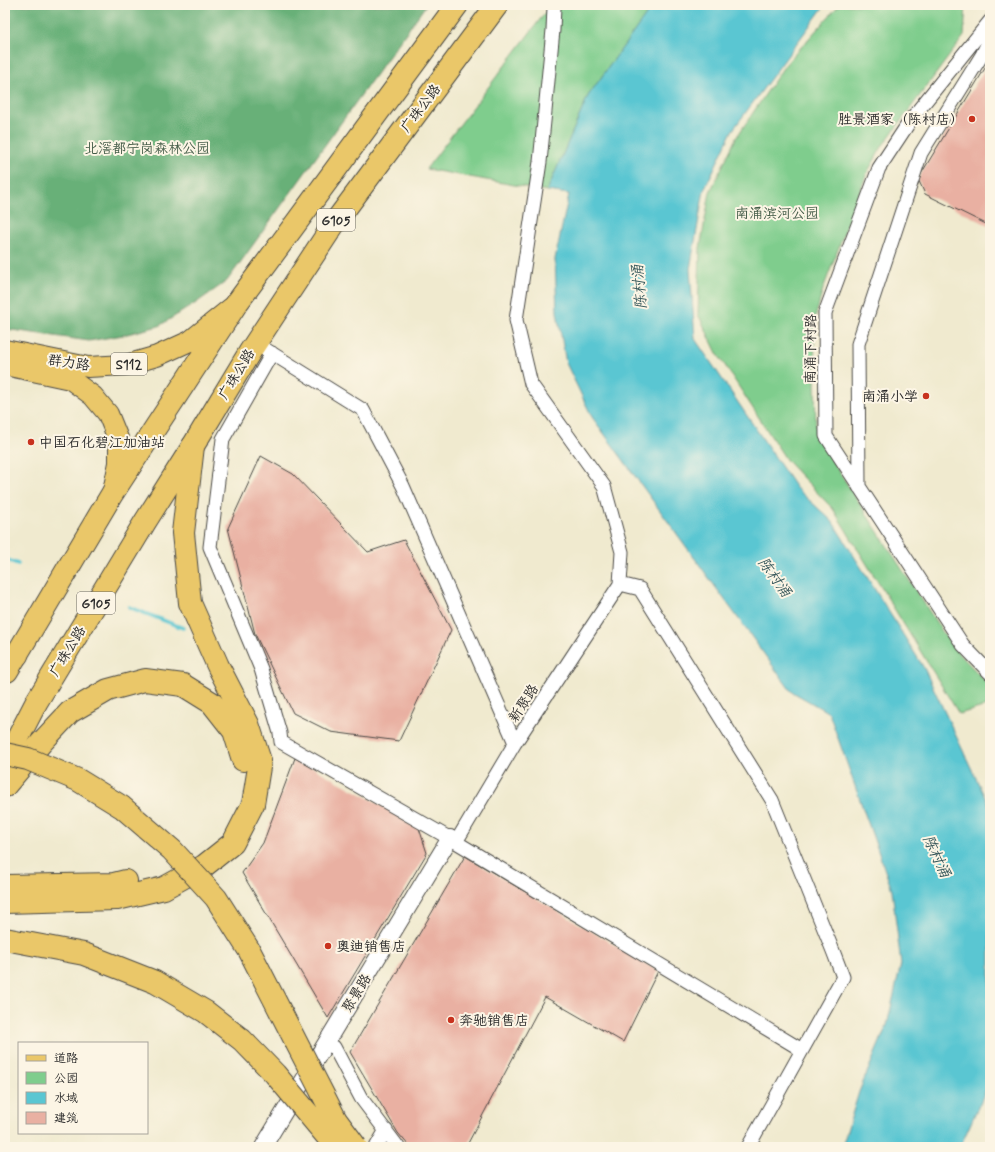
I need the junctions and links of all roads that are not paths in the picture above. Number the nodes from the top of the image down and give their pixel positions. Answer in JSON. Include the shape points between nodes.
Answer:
{"nodes":[{"id":1,"x":457,"y":5,"type":"edge"},
{"id":2,"x":497,"y":5,"type":"edge"},
{"id":3,"x":555,"y":5,"type":"edge"},
{"id":4,"x":990,"y":21,"type":"edge"},
{"id":5,"x":990,"y":39,"type":"edge"},
{"id":6,"x":237,"y":303,"type":"junction"},
{"id":7,"x":264,"y":348,"type":"junction"},
{"id":8,"x":5,"y":350,"type":"edge"},
{"id":9,"x":5,"y":365,"type":"edge"},
{"id":10,"x":193,"y":446,"type":"junction"},
{"id":11,"x":859,"y":487,"type":"junction"},
{"id":12,"x":112,"y":494,"type":"junction"},
{"id":13,"x":620,"y":584,"type":"junction"},
{"id":14,"x":11,"y":661,"type":"edge"},
{"id":15,"x":990,"y":673,"type":"edge"},
{"id":16,"x":5,"y":674,"type":"edge"},
{"id":17,"x":515,"y":743,"type":"junction"},
{"id":18,"x":5,"y":754,"type":"edge"},
{"id":19,"x":5,"y":763,"type":"edge"},
{"id":20,"x":5,"y":786,"type":"edge"},
{"id":21,"x":453,"y":840,"type":"junction"},
{"id":22,"x":12,"y":894,"type":"edge"},
{"id":23,"x":5,"y":939,"type":"edge"},
{"id":24,"x":334,"y":1047,"type":"junction"},
{"id":25,"x":802,"y":1050,"type":"junction"},
{"id":26,"x":386,"y":1130,"type":"junction"},
{"id":27,"x":263,"y":1147,"type":"edge"},
{"id":28,"x":274,"y":1147,"type":"edge"},
{"id":29,"x":336,"y":1147,"type":"edge"},
{"id":30,"x":356,"y":1147,"type":"edge"},
{"id":31,"x":376,"y":1147,"type":"edge"},
{"id":32,"x":398,"y":1147,"type":"edge"},
{"id":33,"x":748,"y":1147,"type":"edge"}],
"edges":[{"from":1,"to":6,"type":"highway","number":"G105"},
{"from":2,"to":7,"type":"highway","name":"广珠公路","number":"G105","via":[[336,221]]},
{"from":3,"to":13,"type":"street","via":[[540,162],[516,320],[531,384],[604,486],[622,552]]},
{"from":4,"to":11,"type":"street","name":"南涌下村路","via":[[912,118],[879,168],[825,313],[826,436]]},
{"from":5,"to":11,"type":"street","via":[[921,153],[858,344]]},
{"from":6,"to":8,"type":"main road","name":"群力路","number":"S112","via":[[190,341],[157,356],[126,365],[88,367]]},
{"from":6,"to":12,"type":"highway","number":"G105"},
{"from":7,"to":10,"type":"highway","name":"广珠公路","number":"G105"},
{"from":7,"to":17,"type":"street","via":[[363,410],[403,486]]},
{"from":7,"to":21,"type":"street","via":[[222,439],[210,547],[261,669],[281,742]]},
{"from":9,"to":12,"type":"main road","name":"群力路","via":[[70,379],[93,396],[108,414],[119,440]]},
{"from":10,"to":19,"type":"highway","name":"广珠公路","number":"G105","via":[[37,701]]},
{"from":10,"to":22,"type":"highway","via":[[183,533],[190,603],[248,724],[260,761],[253,804],[233,843],[204,866],[164,888],[117,899]]},
{"from":11,"to":15,"type":"street","name":"南涌下村路","via":[[963,645]]},
{"from":12,"to":14,"type":"highway","number":"G105"},
{"from":13,"to":17,"type":"street","name":"新聚路"},
{"from":13,"to":25,"type":"street","via":[[640,589],[772,800],[834,951],[843,977]]},
{"from":14,"to":16,"type":"highway","number":"G105"},
{"from":17,"to":21,"type":"street","name":"新聚路"},
{"from":18,"to":30,"type":"highway","bridge":true,"via":[[28,759],[78,780],[122,807],[172,850],[216,898],[249,950],[336,1120]]},
{"from":20,"to":22,"type":"highway","via":[[70,712],[108,690],[145,680],[183,686],[212,702],[234,731],[244,762],[238,799],[221,833],[195,853],[158,874],[114,884]]},
{"from":21,"to":24,"type":"street","name":"聚景路"},
{"from":21,"to":25,"type":"street"},
{"from":21,"to":27,"type":"street","name":"聚景路"},
{"from":23,"to":29,"type":"highway","bridge":true,"via":[[84,954],[155,982],[206,1012],[242,1040],[275,1074]]},
{"from":24,"to":26,"type":"street","via":[[361,1098]]},
{"from":24,"to":28,"type":"street","name":"聚景路"},
{"from":25,"to":33,"type":"street"},
{"from":26,"to":31,"type":"street"},
{"from":26,"to":32,"type":"street"}]}
